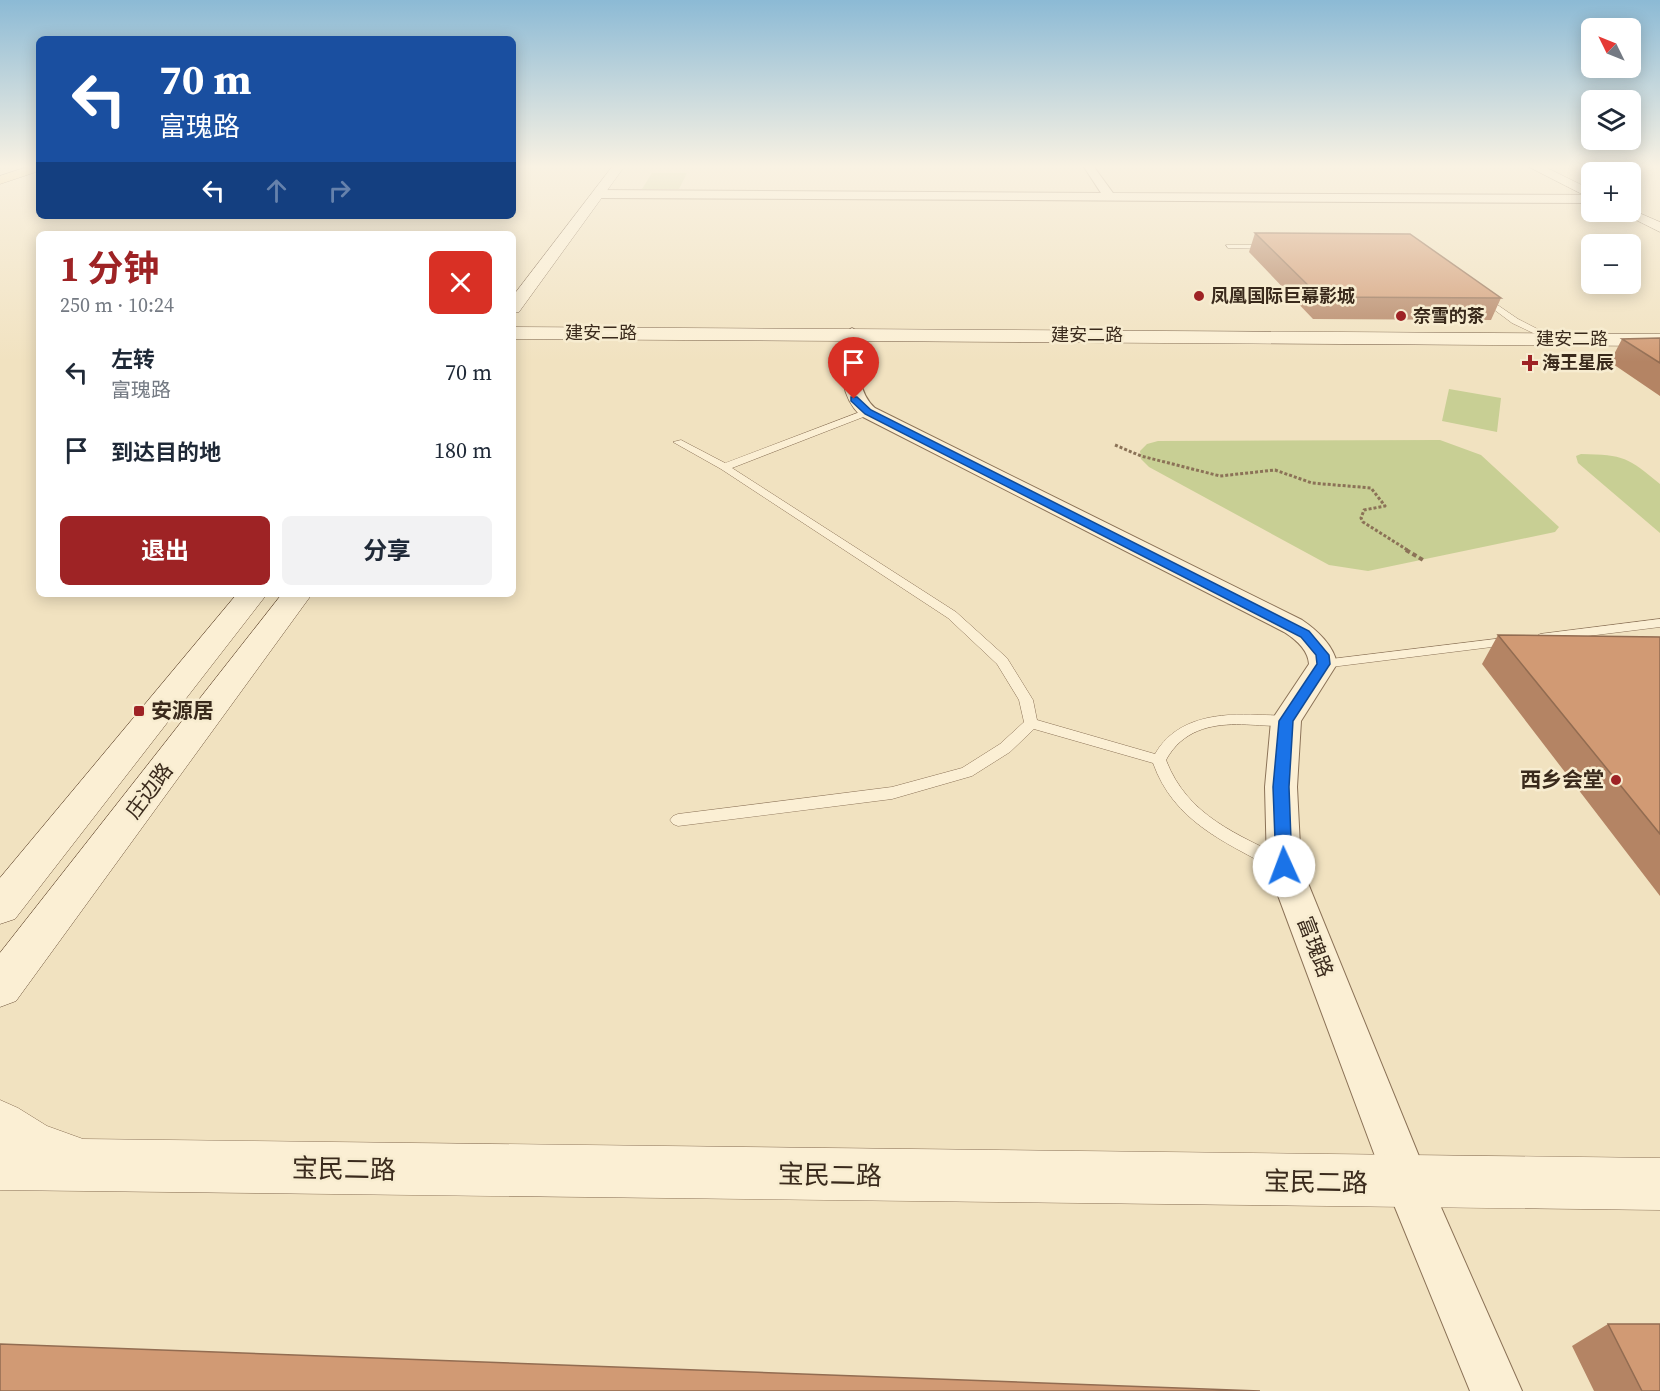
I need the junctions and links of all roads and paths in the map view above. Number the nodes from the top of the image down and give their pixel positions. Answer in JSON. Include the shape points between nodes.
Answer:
{"nodes":[{"id":1,"x":570,"y":232,"type":"edge"},
{"id":2,"x":1228,"y":246,"type":"dead end"},
{"id":3,"x":1275,"y":247,"type":"edge"},
{"id":4,"x":1472,"y":290,"type":"edge"},
{"id":5,"x":516,"y":304,"type":"edge"},
{"id":6,"x":516,"y":333,"type":"edge"},
{"id":7,"x":852,"y":333,"type":"junction"},
{"id":8,"x":1553,"y":339,"type":"junction"},
{"id":9,"x":1660,"y":340,"type":"edge"},
{"id":10,"x":868,"y":412,"type":"junction"},
{"id":11,"x":678,"y":441,"type":"dead end"},
{"id":12,"x":1116,"y":445,"type":"dead end"},
{"id":13,"x":724,"y":467,"type":"junction"},
{"id":14,"x":1423,"y":560,"type":"dead end"},
{"id":15,"x":250,"y":597,"type":"edge"},
{"id":16,"x":295,"y":597,"type":"edge"},
{"id":17,"x":1660,"y":623,"type":"edge"},
{"id":18,"x":1323,"y":664,"type":"junction"},
{"id":19,"x":1286,"y":721,"type":"junction"},
{"id":20,"x":1031,"y":723,"type":"junction"},
{"id":21,"x":1159,"y":760,"type":"junction"},
{"id":22,"x":678,"y":820,"type":"dead end"},
{"id":23,"x":1284,"y":866,"type":"junction"},
{"id":24,"x":0,"y":907,"type":"edge"},
{"id":25,"x":3,"y":987,"type":"edge"},
{"id":26,"x":0,"y":1125,"type":"edge"},
{"id":27,"x":0,"y":1164,"type":"edge"},
{"id":28,"x":95,"y":1165,"type":"junction"},
{"id":29,"x":1407,"y":1183,"type":"junction"},
{"id":30,"x":1660,"y":1184,"type":"edge"},
{"id":31,"x":1496,"y":1391,"type":"edge"}],
"edges":[{"from":1,"to":5,"type":"main road"},
{"from":2,"to":3,"type":"lane"},
{"from":4,"to":8,"type":"lane","via":[[1515,321]]},
{"from":6,"to":7,"type":"main road","name":"建安二路"},
{"from":7,"to":8,"type":"main road","name":"建安二路"},
{"from":7,"to":10,"type":"street","via":[[852,391]]},
{"from":8,"to":9,"type":"main road","name":"建安二路"},
{"from":10,"to":13,"type":"lane"},
{"from":10,"to":18,"type":"street","via":[[1293,626],[1322,655]]},
{"from":11,"to":13,"type":"lane"},
{"from":12,"to":14,"type":"path","via":[[1141,456],[1220,477],[1275,470],[1312,483],[1371,488],[1385,506],[1364,510],[1361,518]]},
{"from":13,"to":20,"type":"lane","via":[[952,615],[1002,661],[1026,700]]},
{"from":15,"to":24,"type":"main road","name":"庄边路"},
{"from":16,"to":25,"type":"main road","name":"庄边路"},
{"from":17,"to":18,"type":"lane"},
{"from":18,"to":19,"type":"street","name":"富瑰路"},
{"from":19,"to":21,"type":"lane","via":[[1214,722],[1188,730],[1169,744]]},
{"from":19,"to":23,"type":"street","name":"富瑰路","via":[[1281,787]]},
{"from":20,"to":21,"type":"lane"},
{"from":20,"to":22,"type":"lane","via":[[1005,748],[967,772],[891,793]]},
{"from":21,"to":23,"type":"lane","via":[[1164,778],[1178,800],[1208,825]]},
{"from":23,"to":29,"type":"street","name":"富瑰路"},
{"from":26,"to":28,"type":"main road","via":[[35,1148]]},
{"from":27,"to":28,"type":"main road","name":"宝民二路"},
{"from":28,"to":29,"type":"main road","name":"宝民二路"},
{"from":29,"to":30,"type":"main road","name":"宝民二路"},
{"from":29,"to":31,"type":"street","name":"富瑰路"}]}
